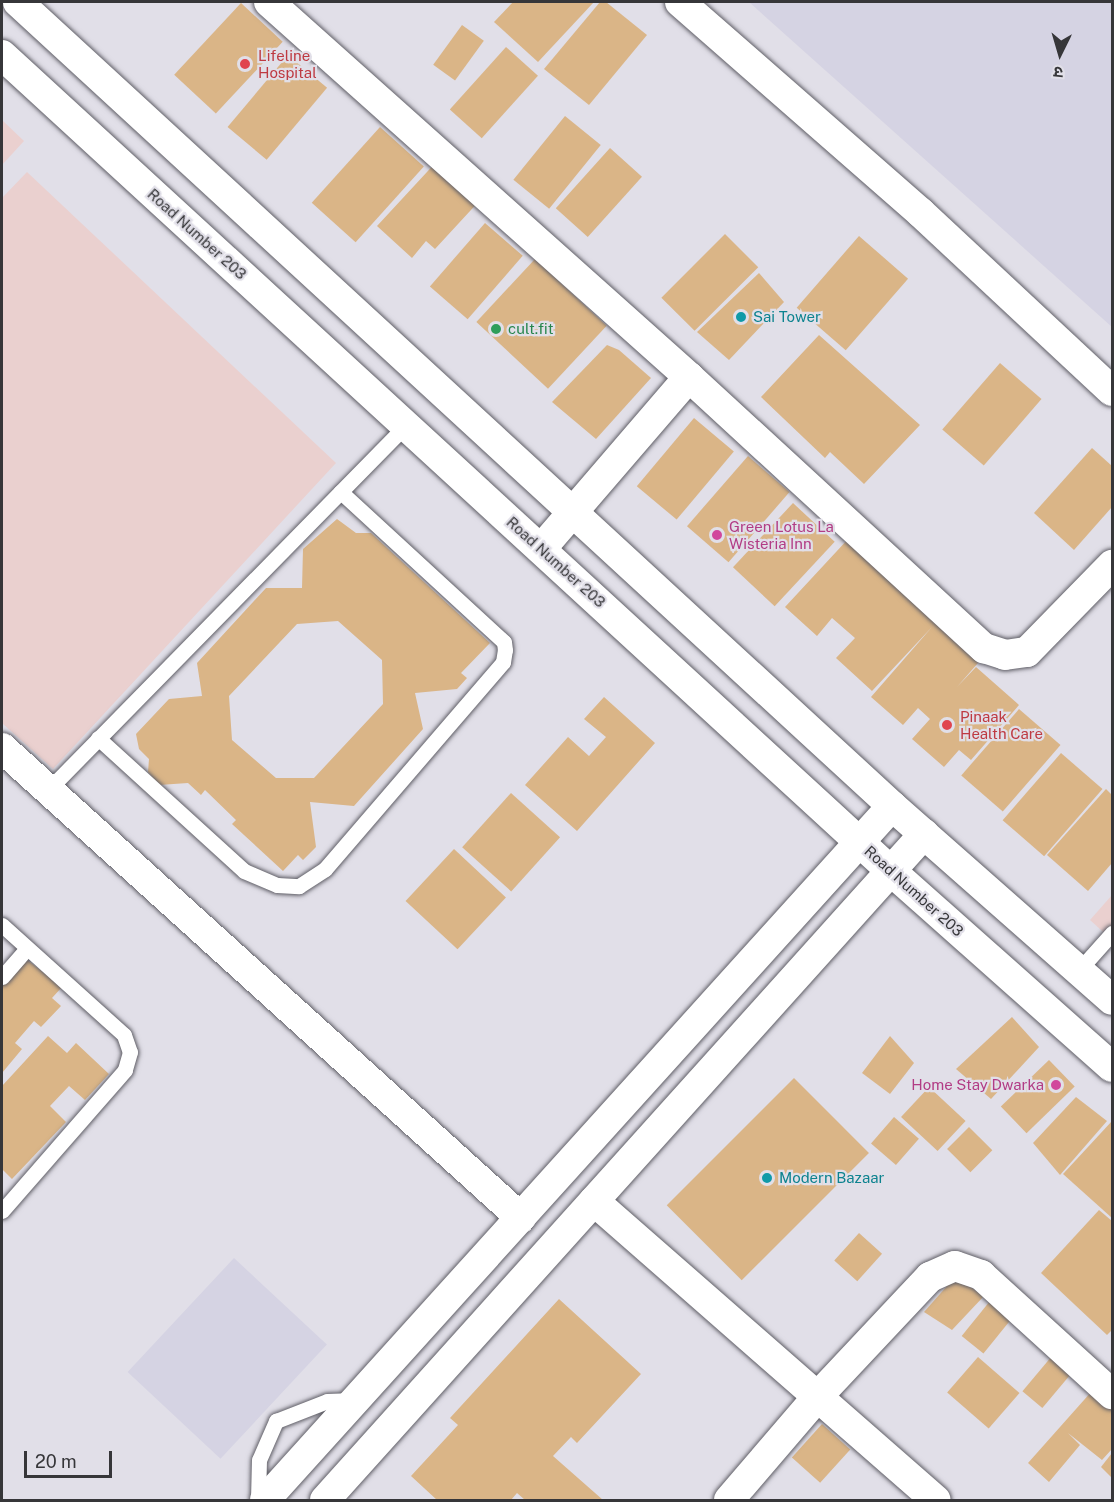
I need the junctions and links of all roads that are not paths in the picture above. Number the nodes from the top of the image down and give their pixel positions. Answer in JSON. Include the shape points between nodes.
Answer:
{"nodes":[{"id":1,"x":18,"y":2,"type":"edge"},
{"id":2,"x":269,"y":2,"type":"edge"},
{"id":3,"x":680,"y":2,"type":"edge"},
{"id":4,"x":2,"y":55,"type":"edge"},
{"id":5,"x":689,"y":376,"type":"junction"},
{"id":6,"x":1113,"y":391,"type":"edge"},
{"id":7,"x":406,"y":425,"type":"junction"},
{"id":8,"x":341,"y":492,"type":"junction"},
{"id":9,"x":573,"y":512,"type":"junction"},
{"id":10,"x":542,"y":549,"type":"junction"},
{"id":11,"x":1113,"y":565,"type":"edge"},
{"id":12,"x":98,"y":738,"type":"junction"},
{"id":13,"x":2,"y":748,"type":"edge"},
{"id":14,"x":48,"y":790,"type":"junction"},
{"id":15,"x":892,"y":806,"type":"junction"},
{"id":16,"x":924,"y":834,"type":"junction"},
{"id":17,"x":860,"y":842,"type":"junction"},
{"id":18,"x":891,"y":871,"type":"junction"},
{"id":19,"x":2,"y":925,"type":"edge"},
{"id":20,"x":1113,"y":933,"type":"edge"},
{"id":21,"x":27,"y":948,"type":"junction"},
{"id":22,"x":1079,"y":970,"type":"junction"},
{"id":23,"x":2,"y":977,"type":"edge"},
{"id":24,"x":1113,"y":1000,"type":"edge"},
{"id":25,"x":1113,"y":1067,"type":"edge"},
{"id":26,"x":594,"y":1202,"type":"junction"},
{"id":27,"x":2,"y":1211,"type":"edge"},
{"id":28,"x":520,"y":1218,"type":"junction"},
{"id":29,"x":1113,"y":1394,"type":"edge"},
{"id":30,"x":819,"y":1395,"type":"junction"},
{"id":31,"x":355,"y":1400,"type":"junction"},
{"id":32,"x":258,"y":1500,"type":"edge"},
{"id":33,"x":265,"y":1500,"type":"edge"},
{"id":34,"x":325,"y":1500,"type":"edge"},
{"id":35,"x":729,"y":1500,"type":"edge"},
{"id":36,"x":936,"y":1500,"type":"edge"}],
"edges":[{"from":1,"to":9,"type":"street"},
{"from":2,"to":5,"type":"street"},
{"from":3,"to":6,"type":"street","via":[[921,213]]},
{"from":4,"to":7,"type":"street","name":"Road Number 203"},
{"from":5,"to":9,"type":"street"},
{"from":5,"to":11,"type":"street","via":[[984,648],[1005,655],[1027,652]]},
{"from":7,"to":8,"type":"lane"},
{"from":7,"to":10,"type":"street","name":"Road Number 203"},
{"from":8,"to":12,"type":"lane"},
{"from":8,"to":12,"type":"lane","via":[[504,642],[505,650],[503,662],[325,868],[299,886],[277,885],[244,871]]},
{"from":9,"to":10,"type":"street"},
{"from":9,"to":15,"type":"street"},
{"from":10,"to":17,"type":"street","name":"Road Number 203"},
{"from":12,"to":14,"type":"lane"},
{"from":13,"to":14,"type":"street"},
{"from":14,"to":28,"type":"street"},
{"from":15,"to":16,"type":"street"},
{"from":15,"to":17,"type":"street"},
{"from":16,"to":18,"type":"street"},
{"from":16,"to":22,"type":"street"},
{"from":17,"to":18,"type":"street","name":"Road Number 203"},
{"from":17,"to":28,"type":"street"},
{"from":18,"to":25,"type":"street","name":"Road Number 203"},
{"from":18,"to":26,"type":"street"},
{"from":19,"to":21,"type":"lane"},
{"from":20,"to":22,"type":"lane"},
{"from":21,"to":23,"type":"lane"},
{"from":21,"to":27,"type":"lane","via":[[124,1035],[130,1052],[125,1070]]},
{"from":22,"to":24,"type":"street"},
{"from":26,"to":30,"type":"street"},
{"from":26,"to":34,"type":"street"},
{"from":28,"to":31,"type":"street"},
{"from":29,"to":30,"type":"street","via":[[981,1275],[955,1266],[930,1277]]},
{"from":30,"to":35,"type":"street"},
{"from":30,"to":36,"type":"street"},
{"from":31,"to":32,"type":"lane","via":[[327,1401],[276,1421],[259,1460]]},
{"from":31,"to":33,"type":"street"}]}
